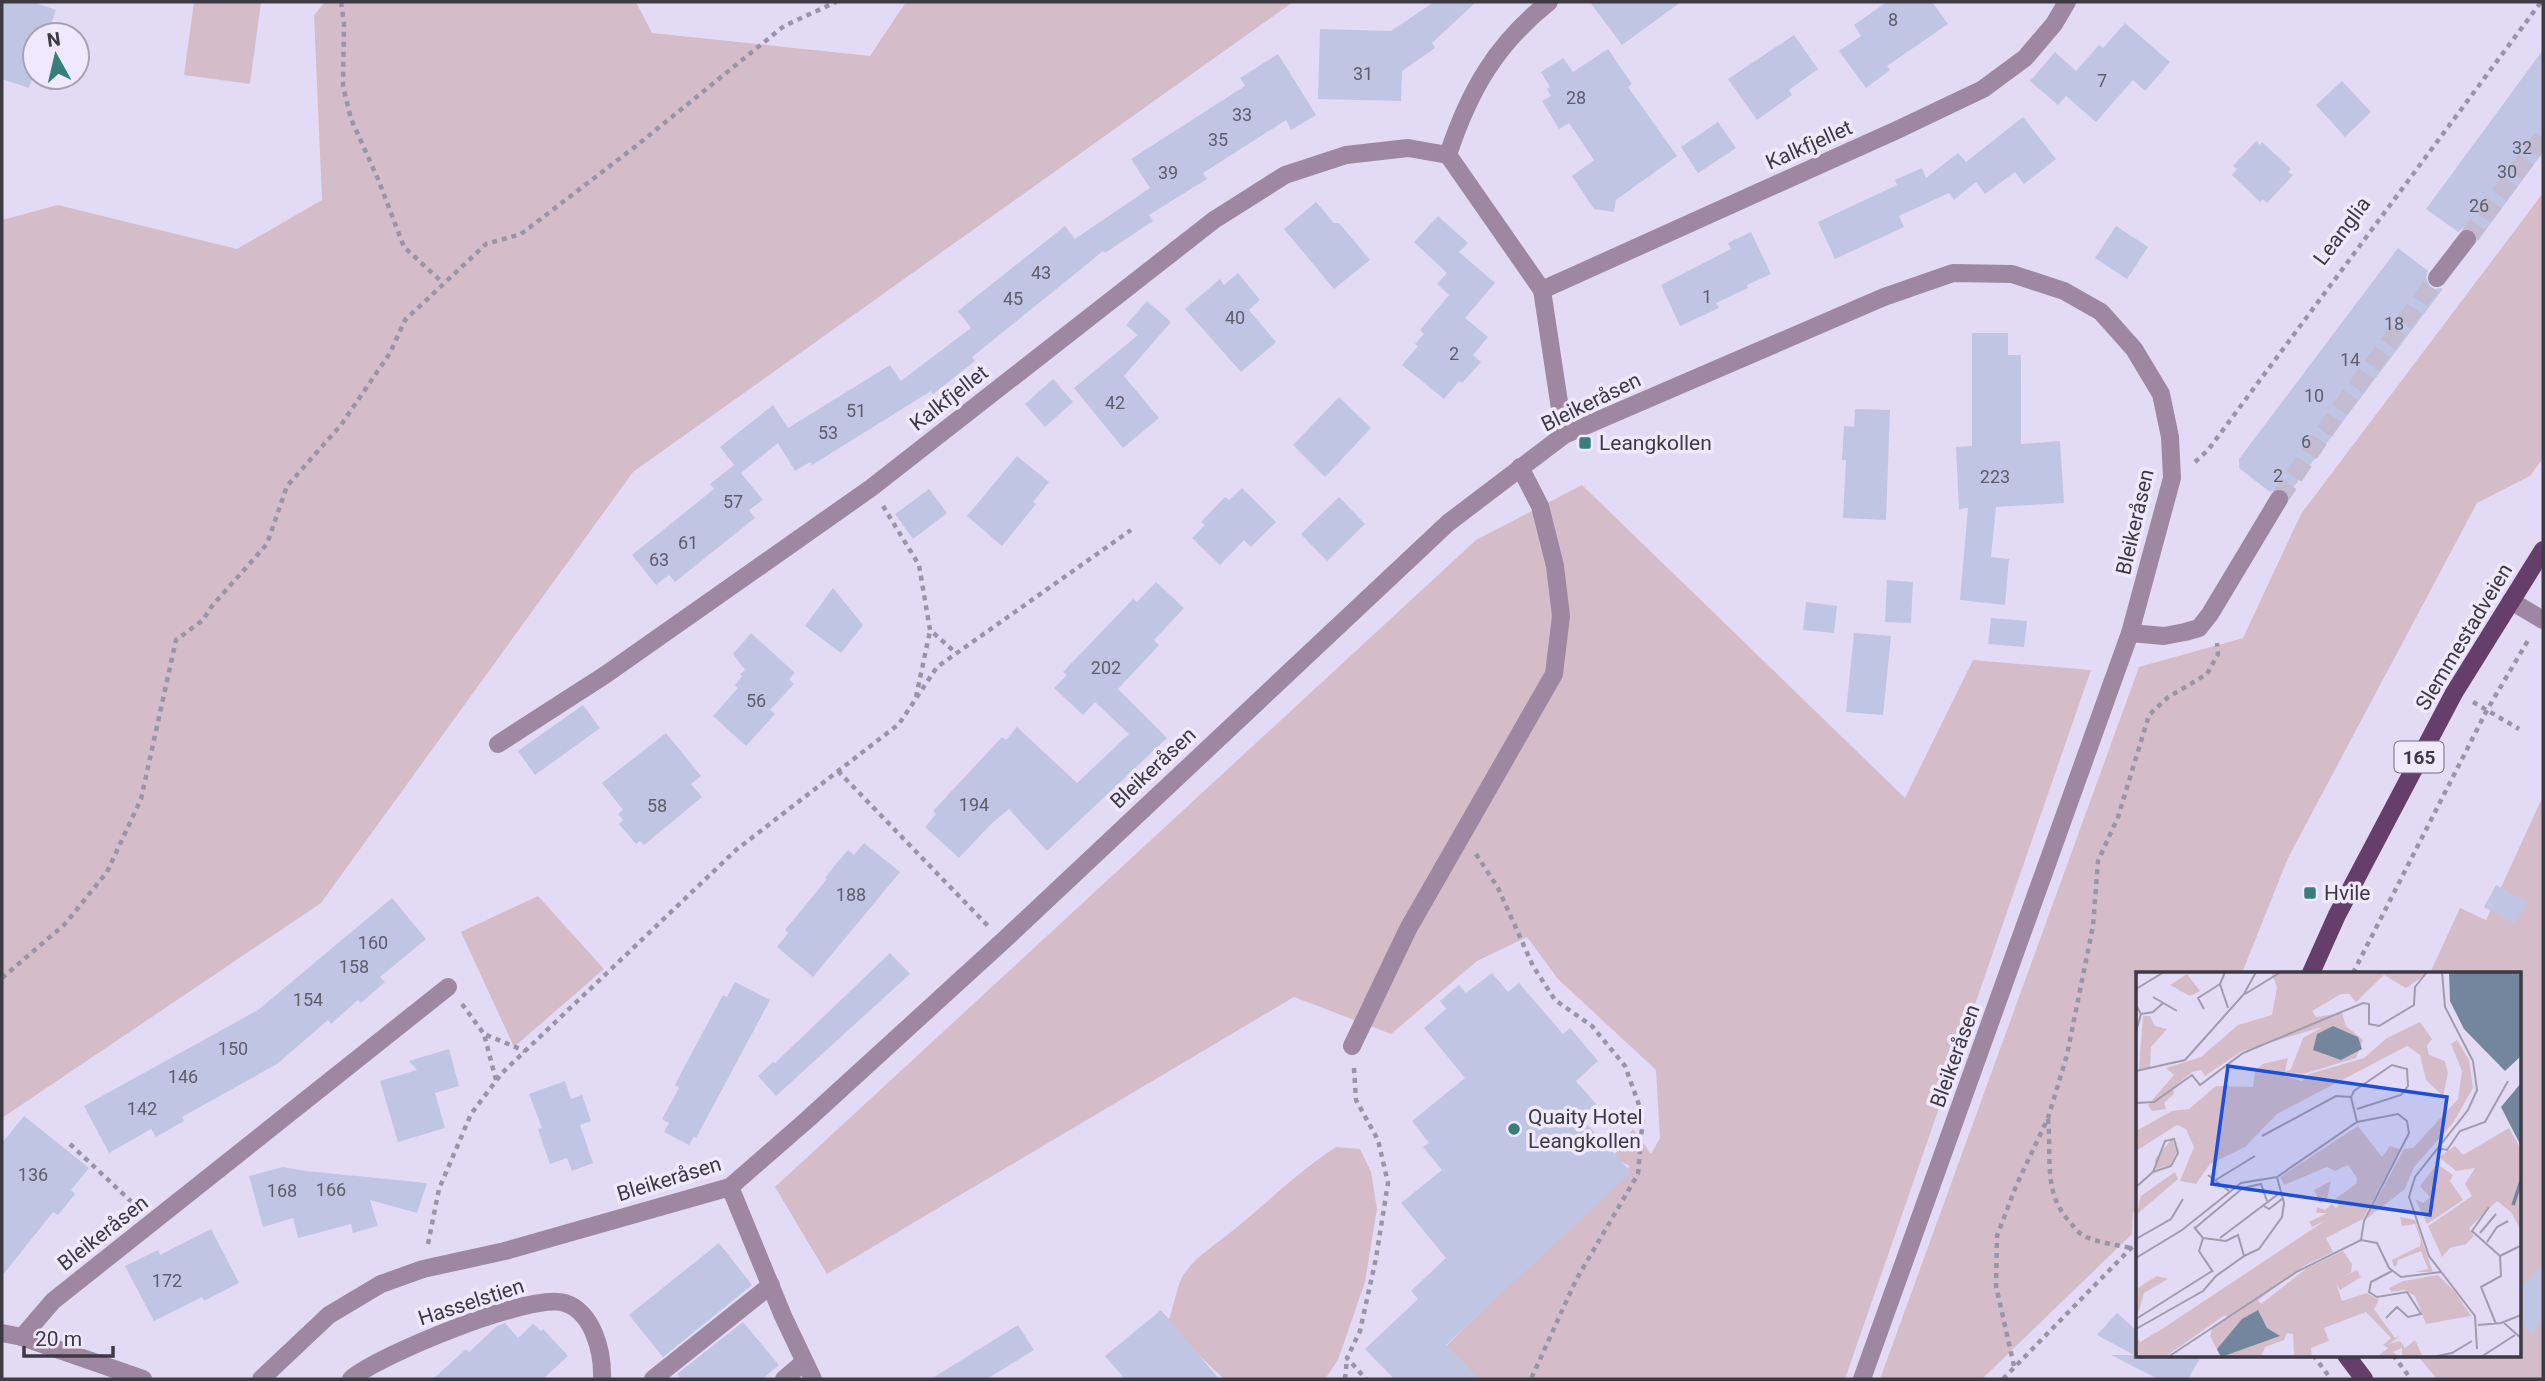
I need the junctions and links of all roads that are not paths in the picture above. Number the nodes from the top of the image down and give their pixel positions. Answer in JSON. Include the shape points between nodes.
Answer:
{"nodes":[{"id":1,"x":1549,"y":2,"type":"edge"},
{"id":2,"x":2067,"y":2,"type":"edge"},
{"id":3,"x":1448,"y":155,"type":"junction"},
{"id":4,"x":2467,"y":239,"type":"tunnel mouth"},
{"id":5,"x":2437,"y":278,"type":"tunnel mouth"},
{"id":6,"x":1542,"y":290,"type":"junction"},
{"id":7,"x":1564,"y":435,"type":"junction"},
{"id":8,"x":1520,"y":467,"type":"junction"},
{"id":9,"x":2279,"y":499,"type":"tunnel mouth"},
{"id":10,"x":2543,"y":550,"type":"edge"},
{"id":11,"x":2511,"y":601,"type":"junction"},
{"id":12,"x":2542,"y":619,"type":"edge"},
{"id":13,"x":2130,"y":633,"type":"junction"},
{"id":14,"x":498,"y":744,"type":"dead end"},
{"id":15,"x":2311,"y":972,"type":"edge"},
{"id":16,"x":449,"y":986,"type":"road end"},
{"id":17,"x":1352,"y":1046,"type":"road end"},
{"id":18,"x":730,"y":1187,"type":"junction"},
{"id":19,"x":771,"y":1285,"type":"junction"},
{"id":20,"x":2,"y":1333,"type":"edge"},
{"id":21,"x":22,"y":1338,"type":"junction"},
{"id":22,"x":2347,"y":1356,"type":"edge"},
{"id":23,"x":804,"y":1362,"type":"junction"},
{"id":24,"x":143,"y":1379,"type":"edge"},
{"id":25,"x":261,"y":1379,"type":"edge"},
{"id":26,"x":351,"y":1379,"type":"edge"},
{"id":27,"x":602,"y":1379,"type":"edge"},
{"id":28,"x":653,"y":1379,"type":"edge"},
{"id":29,"x":784,"y":1379,"type":"edge"},
{"id":30,"x":813,"y":1379,"type":"edge"},
{"id":31,"x":1863,"y":1379,"type":"edge"},
{"id":32,"x":2364,"y":1379,"type":"edge"}],
"edges":[{"from":1,"to":3,"type":"street","via":[[1522,24],[1478,82]]},
{"from":2,"to":6,"type":"street","name":"Kalkfjellet","via":[[2025,58],[1983,89]]},
{"from":3,"to":6,"type":"street"},
{"from":3,"to":14,"type":"street","name":"Kalkfjellet","via":[[1408,148],[1346,155],[1285,175],[1214,220],[871,488],[605,675]]},
{"from":4,"to":5,"type":"street"},
{"from":6,"to":7,"type":"street"},
{"from":7,"to":8,"type":"street","name":"Bleikeråsen"},
{"from":7,"to":13,"type":"street","name":"Bleikeråsen","via":[[1884,297],[1954,273],[2012,274],[2064,290],[2101,312],[2134,349],[2161,394],[2171,437],[2172,478]]},
{"from":8,"to":17,"type":"street","via":[[1540,506],[1555,566],[1562,616],[1553,674],[1408,929]]},
{"from":8,"to":18,"type":"street","name":"Bleikeråsen","via":[[1448,523],[1003,941]]},
{"from":9,"to":13,"type":"street","via":[[2199,628],[2164,636]]},
{"from":10,"to":11,"type":"main road","name":"Slemmestadveien","number":"165"},
{"from":11,"to":12,"type":"street"},
{"from":11,"to":15,"type":"main road","name":"Slemmestadveien","number":"165","via":[[2400,792]]},
{"from":13,"to":31,"type":"street","name":"Bleikeråsen"},
{"from":16,"to":21,"type":"street","name":"Bleikeråsen","via":[[53,1301]]},
{"from":18,"to":19,"type":"street"},
{"from":18,"to":25,"type":"street","name":"Bleikeråsen","via":[[381,1284],[328,1315]]},
{"from":19,"to":23,"type":"street"},
{"from":19,"to":28,"type":"street"},
{"from":20,"to":21,"type":"street"},
{"from":21,"to":24,"type":"street"},
{"from":22,"to":32,"type":"main road"},
{"from":23,"to":29,"type":"street"},
{"from":23,"to":30,"type":"street"},
{"from":26,"to":27,"type":"street","name":"Hasselstien","via":[[446,1332],[524,1305],[562,1301],[578,1309],[590,1324]]}]}
